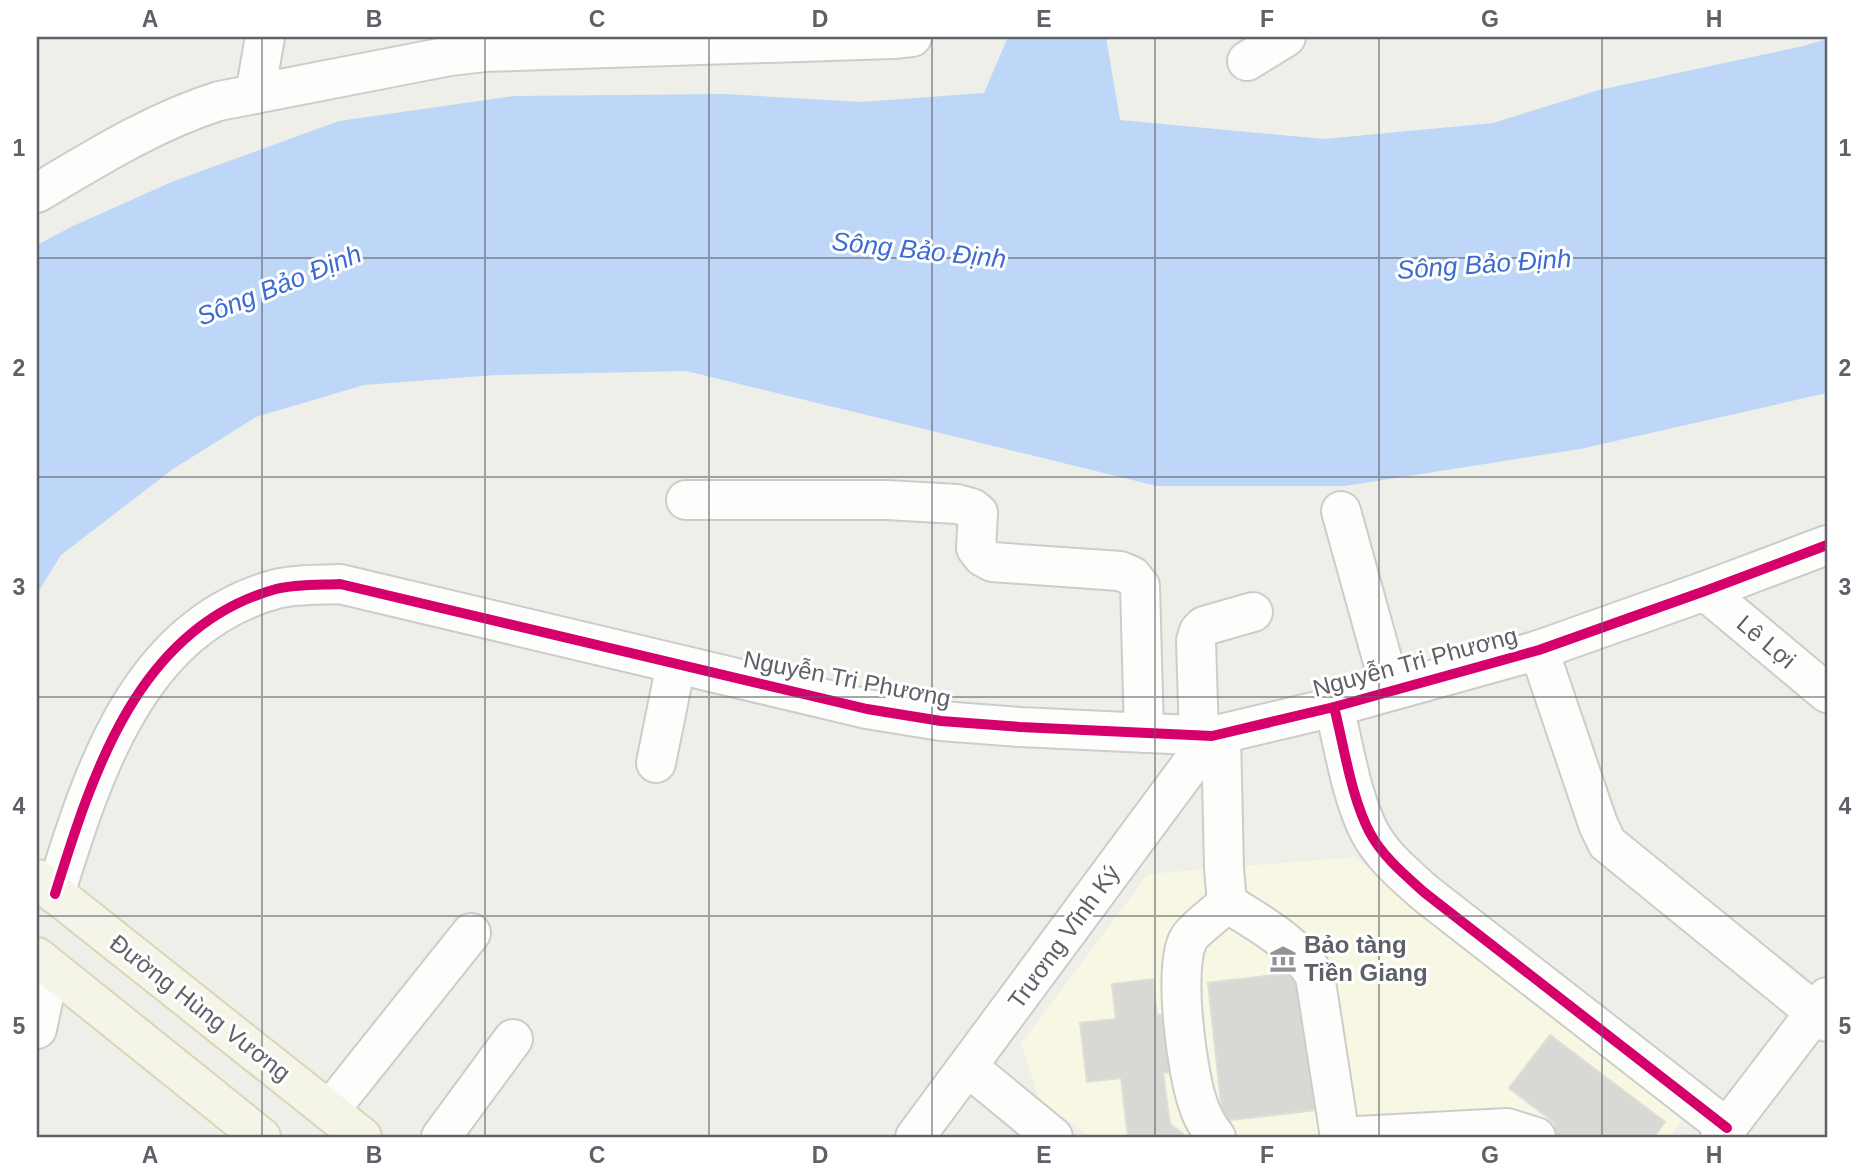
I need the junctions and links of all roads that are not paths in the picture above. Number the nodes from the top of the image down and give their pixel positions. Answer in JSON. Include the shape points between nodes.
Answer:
{"nodes":[{"id":1,"x":265,"y":37,"type":"edge"},
{"id":2,"x":912,"y":37,"type":"edge"},
{"id":3,"x":1286,"y":37,"type":"edge"},
{"id":4,"x":859,"y":38,"type":"edge"},
{"id":5,"x":504,"y":44,"type":"edge"},
{"id":6,"x":1247,"y":61,"type":"dead end"},
{"id":7,"x":256,"y":94,"type":"junction"},
{"id":8,"x":37,"y":193,"type":"edge"},
{"id":9,"x":686,"y":500,"type":"dead end"},
{"id":10,"x":1341,"y":511,"type":"dead end"},
{"id":11,"x":1827,"y":545,"type":"edge"},
{"id":12,"x":1705,"y":592,"type":"junction"},
{"id":13,"x":1253,"y":612,"type":"dead end"},
{"id":14,"x":1539,"y":650,"type":"junction"},
{"id":15,"x":676,"y":664,"type":"junction"},
{"id":16,"x":1391,"y":691,"type":"junction"},
{"id":17,"x":1827,"y":693,"type":"edge"},
{"id":18,"x":1334,"y":707,"type":"junction"},
{"id":19,"x":1144,"y":733,"type":"junction"},
{"id":20,"x":1211,"y":735,"type":"junction"},
{"id":21,"x":656,"y":763,"type":"dead end"},
{"id":22,"x":46,"y":887,"type":"edge"},
{"id":23,"x":1227,"y":903,"type":"junction"},
{"id":24,"x":471,"y":933,"type":"dead end"},
{"id":25,"x":43,"y":963,"type":"edge"},
{"id":26,"x":1823,"y":1010,"type":"edge"},
{"id":27,"x":37,"y":1029,"type":"edge"},
{"id":28,"x":513,"y":1039,"type":"dead end"},
{"id":29,"x":968,"y":1067,"type":"junction"},
{"id":30,"x":329,"y":1111,"type":"junction"},
{"id":31,"x":1724,"y":1133,"type":"edge"},
{"id":32,"x":261,"y":1137,"type":"edge"},
{"id":33,"x":362,"y":1137,"type":"edge"},
{"id":34,"x":441,"y":1137,"type":"edge"},
{"id":35,"x":915,"y":1137,"type":"edge"},
{"id":36,"x":1053,"y":1137,"type":"edge"},
{"id":37,"x":1216,"y":1137,"type":"edge"},
{"id":38,"x":1339,"y":1137,"type":"edge"},
{"id":39,"x":1536,"y":1137,"type":"edge"}],
"edges":[{"from":1,"to":7,"type":"street"},
{"from":2,"to":4,"type":"street"},
{"from":3,"to":6,"type":"street"},
{"from":4,"to":5,"type":"street"},
{"from":5,"to":7,"type":"street"},
{"from":7,"to":8,"type":"street","via":[[186,111]]},
{"from":9,"to":19,"type":"street","via":[[957,504],[978,513],[976,548],[992,562],[1120,571],[1132,576],[1140,586]]},
{"from":10,"to":16,"type":"street"},
{"from":11,"to":12,"type":"street","name":"Nguyễn Tri Phương"},
{"from":12,"to":14,"type":"street","name":"Nguyễn Tri Phương"},
{"from":12,"to":17,"type":"street","name":"Lê Lợi"},
{"from":13,"to":20,"type":"street","via":[[1199,631],[1196,641]]},
{"from":14,"to":16,"type":"street","name":"Nguyễn Tri Phương"},
{"from":14,"to":26,"type":"street","via":[[1607,842]]},
{"from":15,"to":19,"type":"street","name":"Nguyễn Tri Phương","via":[[867,709],[941,721]]},
{"from":15,"to":21,"type":"street"},
{"from":15,"to":22,"type":"street","name":"Nguyễn Tri Phương","via":[[340,584],[266,593],[202,623],[164,657],[135,697]]},
{"from":16,"to":18,"type":"street","name":"Nguyễn Tri Phương"},
{"from":18,"to":20,"type":"street","name":"Nguyễn Tri Phương"},
{"from":18,"to":31,"type":"street","via":[[1356,797],[1370,833],[1395,866]]},
{"from":19,"to":20,"type":"street","name":"Nguyễn Tri Phương"},
{"from":20,"to":23,"type":"street"},
{"from":20,"to":29,"type":"street","name":"Trương Vĩnh Ký"},
{"from":22,"to":30,"type":"main road","name":"Đường Hùng Vương"},
{"from":23,"to":37,"type":"street","via":[[1188,939],[1181,982],[1192,1082],[1206,1125]]},
{"from":23,"to":38,"type":"street","via":[[1287,942],[1315,976]]},
{"from":24,"to":30,"type":"street"},
{"from":25,"to":27,"type":"street"},
{"from":25,"to":32,"type":"main road"},
{"from":26,"to":31,"type":"street"},
{"from":28,"to":34,"type":"street"},
{"from":29,"to":35,"type":"street","name":"Trương Vĩnh Ký"},
{"from":29,"to":36,"type":"street"},
{"from":30,"to":33,"type":"main road","name":"Đường Hùng Vương"},
{"from":38,"to":39,"type":"street","via":[[1507,1128]]}]}
